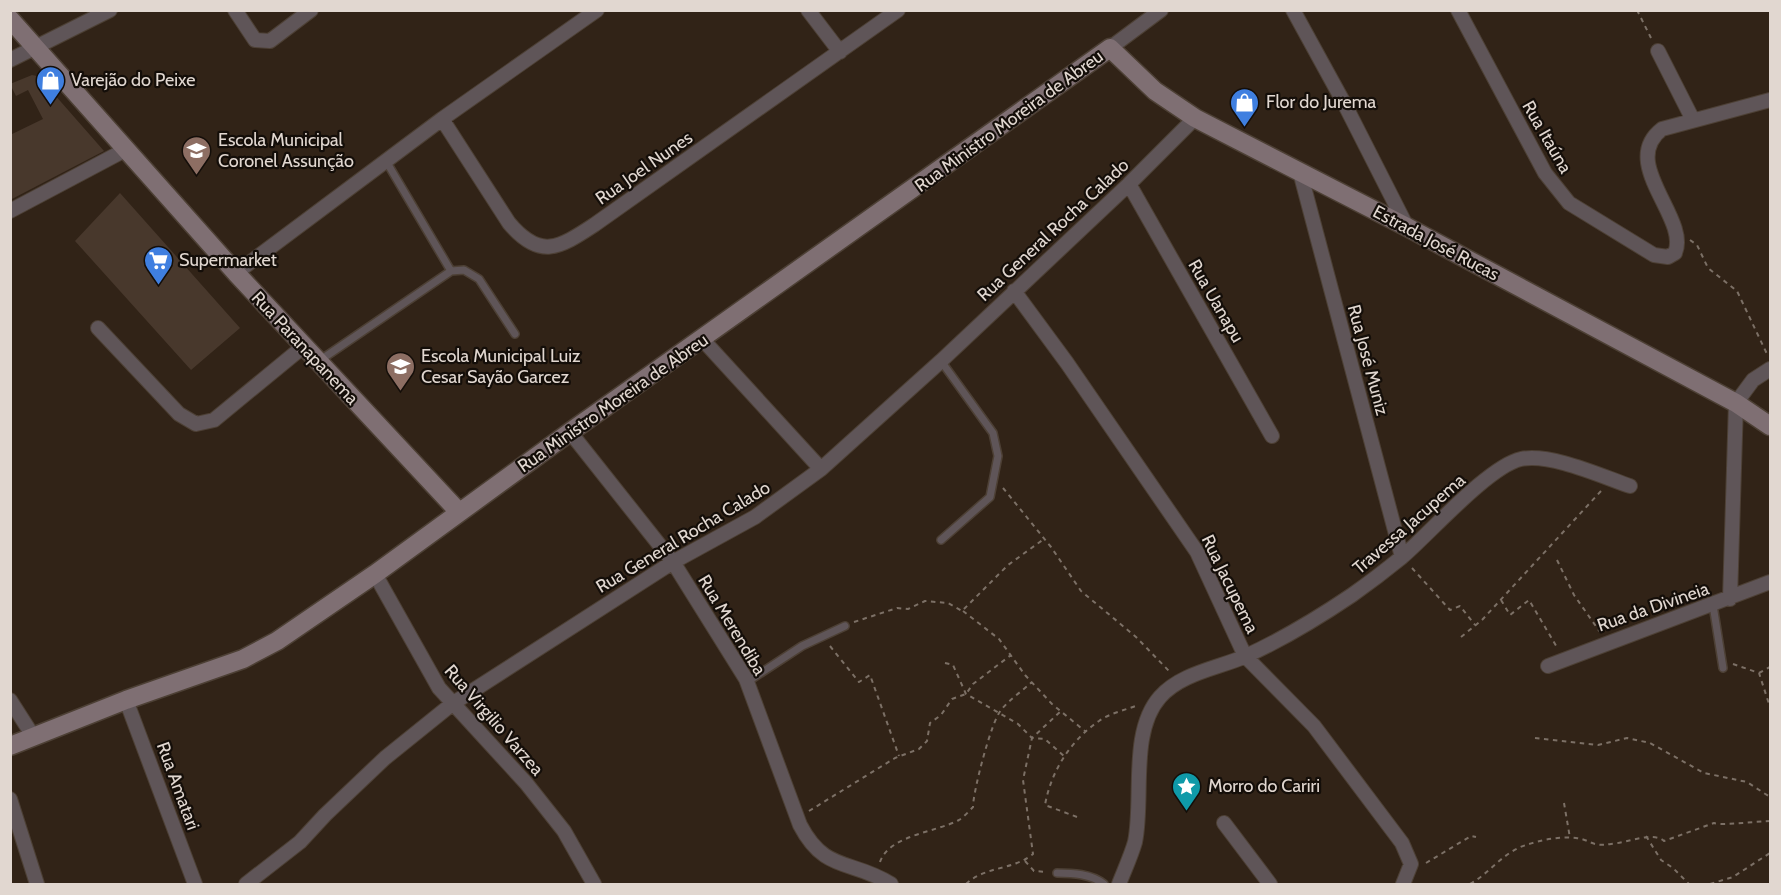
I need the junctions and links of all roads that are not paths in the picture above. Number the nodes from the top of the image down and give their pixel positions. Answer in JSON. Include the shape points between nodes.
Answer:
{"nodes":[{"id":1,"x":20,"y":10,"type":"edge"},
{"id":2,"x":110,"y":10,"type":"edge"},
{"id":3,"x":235,"y":10,"type":"edge"},
{"id":4,"x":310,"y":10,"type":"edge"},
{"id":5,"x":597,"y":10,"type":"edge"},
{"id":6,"x":808,"y":10,"type":"edge"},
{"id":7,"x":898,"y":10,"type":"edge"},
{"id":8,"x":1161,"y":10,"type":"edge"},
{"id":9,"x":1293,"y":10,"type":"edge"},
{"id":10,"x":1458,"y":10,"type":"edge"},
{"id":11,"x":10,"y":18,"type":"edge"},
{"id":12,"x":34,"y":48,"type":"junction"},
{"id":13,"x":1110,"y":48,"type":"junction"},
{"id":14,"x":1658,"y":51,"type":"road end"},
{"id":15,"x":840,"y":52,"type":"junction"},
{"id":16,"x":10,"y":60,"type":"edge"},
{"id":17,"x":1769,"y":102,"type":"edge"},
{"id":18,"x":1195,"y":118,"type":"junction"},
{"id":19,"x":442,"y":119,"type":"junction"},
{"id":20,"x":1694,"y":120,"type":"junction"},
{"id":21,"x":125,"y":150,"type":"junction"},
{"id":22,"x":386,"y":160,"type":"junction"},
{"id":23,"x":1300,"y":172,"type":"junction"},
{"id":24,"x":1129,"y":184,"type":"junction"},
{"id":25,"x":10,"y":211,"type":"edge"},
{"id":26,"x":1407,"y":227,"type":"junction"},
{"id":27,"x":451,"y":271,"type":"junction"},
{"id":28,"x":236,"y":273,"type":"junction"},
{"id":29,"x":1014,"y":291,"type":"junction"},
{"id":30,"x":98,"y":327,"type":"dead end"},
{"id":31,"x":515,"y":334,"type":"dead end"},
{"id":32,"x":703,"y":340,"type":"junction"},
{"id":33,"x":304,"y":346,"type":"junction"},
{"id":34,"x":941,"y":361,"type":"junction"},
{"id":35,"x":318,"y":362,"type":"junction"},
{"id":36,"x":1770,"y":369,"type":"edge"},
{"id":37,"x":1736,"y":403,"type":"junction"},
{"id":38,"x":1770,"y":426,"type":"edge"},
{"id":39,"x":570,"y":432,"type":"junction"},
{"id":40,"x":1272,"y":436,"type":"dead end"},
{"id":41,"x":821,"y":469,"type":"junction"},
{"id":42,"x":1630,"y":486,"type":"dead end"},
{"id":43,"x":459,"y":512,"type":"junction"},
{"id":44,"x":941,"y":540,"type":"dead end"},
{"id":45,"x":1402,"y":557,"type":"junction"},
{"id":46,"x":673,"y":562,"type":"junction"},
{"id":47,"x":375,"y":574,"type":"junction"},
{"id":48,"x":1770,"y":582,"type":"edge"},
{"id":49,"x":1730,"y":599,"type":"junction"},
{"id":50,"x":1713,"y":605,"type":"junction"},
{"id":51,"x":846,"y":626,"type":"road end"},
{"id":52,"x":1245,"y":656,"type":"junction"},
{"id":53,"x":1548,"y":666,"type":"dead end"},
{"id":54,"x":1723,"y":668,"type":"dead end"},
{"id":55,"x":747,"y":682,"type":"junction"},
{"id":56,"x":10,"y":700,"type":"edge"},
{"id":57,"x":126,"y":700,"type":"junction"},
{"id":58,"x":452,"y":704,"type":"junction"},
{"id":59,"x":33,"y":736,"type":"junction"},
{"id":60,"x":10,"y":746,"type":"edge"},
{"id":61,"x":10,"y":799,"type":"edge"},
{"id":62,"x":1224,"y":823,"type":"dead end"},
{"id":63,"x":1057,"y":873,"type":"road end"},
{"id":64,"x":37,"y":885,"type":"edge"},
{"id":65,"x":195,"y":885,"type":"edge"},
{"id":66,"x":246,"y":885,"type":"edge"},
{"id":67,"x":594,"y":885,"type":"edge"},
{"id":68,"x":891,"y":885,"type":"edge"},
{"id":69,"x":1104,"y":885,"type":"edge"},
{"id":70,"x":1119,"y":885,"type":"edge"},
{"id":71,"x":1270,"y":885,"type":"edge"},
{"id":72,"x":1403,"y":885,"type":"edge"}],
"edges":[{"from":1,"to":11,"type":"street"},
{"from":2,"to":12,"type":"street"},
{"from":3,"to":4,"type":"street","via":[[255,40],[264,42]]},
{"from":5,"to":19,"type":"street"},
{"from":6,"to":15,"type":"street"},
{"from":7,"to":15,"type":"street","name":"Rua Joel Nunes"},
{"from":8,"to":13,"type":"street","name":"Rua Ministro Moreira de Abreu"},
{"from":9,"to":26,"type":"street"},
{"from":10,"to":20,"type":"street","name":"Rua Itaúna","via":[[1545,173],[1562,197],[1654,255],[1668,257],[1677,247],[1676,231],[1651,171],[1652,139],[1662,129]]},
{"from":11,"to":12,"type":"street","name":"Rua Paranapanema"},
{"from":12,"to":16,"type":"street"},
{"from":12,"to":21,"type":"street","name":"Rua Paranapanema"},
{"from":13,"to":18,"type":"street","name":"Estrada José Rucas","via":[[1155,91]]},
{"from":13,"to":32,"type":"street","name":"Rua Ministro Moreira de Abreu"},
{"from":14,"to":20,"type":"street"},
{"from":15,"to":19,"type":"street","name":"Rua Joel Nunes","via":[[594,225],[554,248],[538,247],[520,237]]},
{"from":17,"to":20,"type":"street"},
{"from":18,"to":23,"type":"street","name":"Estrada José Rucas"},
{"from":18,"to":24,"type":"street","name":"Rua General Rocha Calado"},
{"from":19,"to":22,"type":"street"},
{"from":21,"to":25,"type":"street"},
{"from":21,"to":28,"type":"street","name":"Rua Paranapanema"},
{"from":22,"to":27,"type":"lane"},
{"from":22,"to":28,"type":"street"},
{"from":23,"to":26,"type":"street","name":"Estrada José Rucas"},
{"from":23,"to":45,"type":"street","name":"Rua José Muniz"},
{"from":24,"to":29,"type":"street","name":"Rua General Rocha Calado"},
{"from":24,"to":40,"type":"street","name":"Rua Uanapu"},
{"from":26,"to":37,"type":"street","name":"Estrada José Rucas"},
{"from":27,"to":31,"type":"lane","via":[[464,270],[479,279]]},
{"from":27,"to":35,"type":"lane"},
{"from":28,"to":33,"type":"street","name":"Rua Paranapanema"},
{"from":29,"to":34,"type":"street","name":"Rua General Rocha Calado"},
{"from":29,"to":52,"type":"street","name":"Rua Jacupema","via":[[1197,552]]},
{"from":30,"to":33,"type":"street","via":[[179,414],[196,424],[214,420]]},
{"from":32,"to":39,"type":"street","name":"Rua Ministro Moreira de Abreu"},
{"from":32,"to":41,"type":"street"},
{"from":33,"to":35,"type":"street","name":"Rua Paranapanema"},
{"from":34,"to":41,"type":"street","name":"Rua General Rocha Calado"},
{"from":34,"to":44,"type":"lane","via":[[993,433],[998,456],[990,497]]},
{"from":35,"to":43,"type":"street","name":"Rua Paranapanema"},
{"from":36,"to":37,"type":"street","via":[[1753,380]]},
{"from":37,"to":38,"type":"street","name":"Estrada José Rucas"},
{"from":37,"to":49,"type":"street"},
{"from":39,"to":43,"type":"street","name":"Rua Ministro Moreira de Abreu"},
{"from":39,"to":46,"type":"street","name":"Rua Merendiba"},
{"from":41,"to":46,"type":"street","name":"Rua General Rocha Calado","via":[[756,517]]},
{"from":42,"to":45,"type":"street","name":"Travessa Jacupema","via":[[1569,465],[1520,459],[1502,468]]},
{"from":43,"to":47,"type":"street","name":"Rua Ministro Moreira de Abreu"},
{"from":45,"to":52,"type":"street","name":"Travessa Jacupema","via":[[1306,625]]},
{"from":46,"to":55,"type":"street","name":"Rua Merendiba"},
{"from":46,"to":58,"type":"street","name":"Rua General Rocha Calado"},
{"from":47,"to":57,"type":"street","name":"Rua Ministro Moreira de Abreu","via":[[277,641],[243,659]]},
{"from":47,"to":58,"type":"street","name":"Rua Virgilio Varzea","via":[[427,670]]},
{"from":48,"to":49,"type":"street","name":"Rua da Divineia"},
{"from":49,"to":50,"type":"street","name":"Rua da Divineia"},
{"from":50,"to":53,"type":"street","name":"Rua da Divineia"},
{"from":50,"to":54,"type":"lane"},
{"from":51,"to":55,"type":"lane","via":[[802,646]]},
{"from":52,"to":70,"type":"street","name":"Travessa Jacupema","via":[[1179,682],[1160,696],[1150,714],[1140,754],[1134,843]]},
{"from":52,"to":72,"type":"street","name":"Rua Jacupema","via":[[1314,726],[1402,843],[1411,864]]},
{"from":55,"to":68,"type":"street","name":"Rua Merendiba","via":[[808,841],[820,854],[876,875]]},
{"from":56,"to":59,"type":"street"},
{"from":57,"to":59,"type":"street","name":"Rua Ministro Moreira de Abreu"},
{"from":57,"to":65,"type":"street","name":"Rua Amatari"},
{"from":58,"to":66,"type":"street","name":"Rua General Rocha Calado","via":[[385,758],[300,842]]},
{"from":58,"to":67,"type":"street","name":"Rua Virgilio Varzea","via":[[526,783],[564,831]]},
{"from":59,"to":60,"type":"street","name":"Rua Ministro Moreira de Abreu"},
{"from":61,"to":64,"type":"street"},
{"from":62,"to":71,"type":"street"},
{"from":63,"to":69,"type":"lane","via":[[1075,873],[1098,879]]}]}
